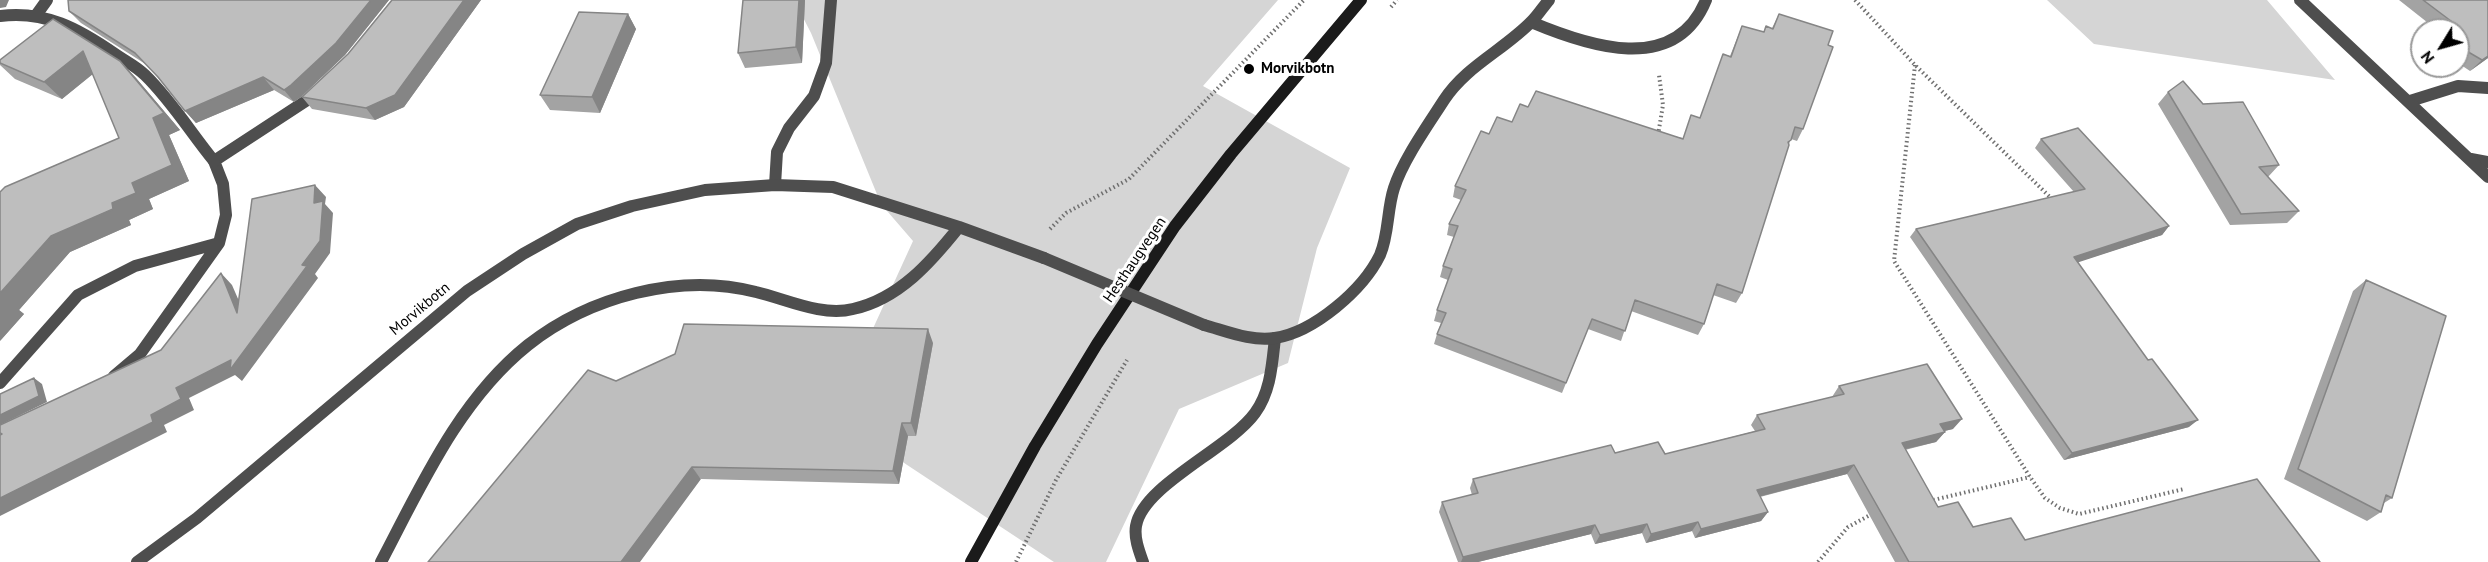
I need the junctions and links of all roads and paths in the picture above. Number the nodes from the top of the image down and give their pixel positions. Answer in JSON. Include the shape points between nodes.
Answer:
{"nodes":[{"id":1,"x":47,"y":0,"type":"edge"},
{"id":2,"x":831,"y":0,"type":"edge"},
{"id":3,"x":1304,"y":0,"type":"edge"},
{"id":4,"x":1360,"y":0,"type":"edge"},
{"id":5,"x":1397,"y":0,"type":"edge"},
{"id":6,"x":1549,"y":0,"type":"edge"},
{"id":7,"x":1706,"y":0,"type":"edge"},
{"id":8,"x":1855,"y":0,"type":"edge"},
{"id":9,"x":2300,"y":0,"type":"edge"},
{"id":10,"x":1389,"y":9,"type":"dead end"},
{"id":11,"x":37,"y":14,"type":"junction"},
{"id":12,"x":0,"y":16,"type":"edge"},
{"id":13,"x":1531,"y":22,"type":"junction"},
{"id":14,"x":1652,"y":48,"type":"junction"},
{"id":15,"x":1915,"y":65,"type":"junction"},
{"id":16,"x":331,"y":83,"type":"edge"},
{"id":17,"x":2488,"y":88,"type":"edge"},
{"id":18,"x":2409,"y":101,"type":"junction"},
{"id":19,"x":1655,"y":144,"type":"edge"},
{"id":20,"x":2471,"y":159,"type":"junction"},
{"id":21,"x":214,"y":161,"type":"junction"},
{"id":22,"x":2488,"y":162,"type":"edge"},
{"id":23,"x":2488,"y":177,"type":"edge"},
{"id":24,"x":775,"y":185,"type":"junction"},
{"id":25,"x":2060,"y":207,"type":"edge"},
{"id":26,"x":959,"y":227,"type":"junction"},
{"id":27,"x":219,"y":243,"type":"junction"},
{"id":28,"x":1031,"y":253,"type":"junction"},
{"id":29,"x":1275,"y":338,"type":"junction"},
{"id":30,"x":1129,"y":357,"type":"dead end"},
{"id":31,"x":0,"y":383,"type":"edge"},
{"id":32,"x":100,"y":384,"type":"edge"},
{"id":33,"x":2030,"y":477,"type":"junction"},
{"id":34,"x":2184,"y":489,"type":"dead end"},
{"id":35,"x":1918,"y":503,"type":"edge"},
{"id":36,"x":1884,"y":511,"type":"edge"},
{"id":37,"x":137,"y":562,"type":"edge"},
{"id":38,"x":381,"y":562,"type":"edge"},
{"id":39,"x":971,"y":562,"type":"edge"},
{"id":40,"x":1016,"y":562,"type":"edge"},
{"id":41,"x":1143,"y":562,"type":"edge"},
{"id":42,"x":1818,"y":562,"type":"edge"}],
"edges":[{"from":1,"to":11,"type":"street"},
{"from":2,"to":24,"type":"street","via":[[826,63],[814,96],[789,128],[777,152]]},
{"from":3,"to":28,"type":"path","via":[[1144,165],[1114,190],[1065,214]]},
{"from":4,"to":39,"type":"main road","name":"Hesthaugvegen","via":[[1175,226],[1066,395]]},
{"from":5,"to":10,"type":"path"},
{"from":6,"to":13,"type":"street","name":"Morvikbotn"},
{"from":7,"to":14,"type":"street","via":[[1703,13],[1692,28]]},
{"from":8,"to":15,"type":"path"},
{"from":9,"to":18,"type":"street"},
{"from":11,"to":12,"type":"street"},
{"from":11,"to":21,"type":"street","via":[[67,23],[146,76]]},
{"from":13,"to":14,"type":"street","via":[[1582,42]]},
{"from":13,"to":29,"type":"street","name":"Morvikbotn","via":[[1476,64],[1446,97],[1394,188],[1380,254],[1357,288],[1319,319]]},
{"from":14,"to":19,"type":"path","via":[[1664,93]]},
{"from":15,"to":25,"type":"path"},
{"from":15,"to":33,"type":"path","via":[[1894,261]]},
{"from":16,"to":21,"type":"street"},
{"from":17,"to":18,"type":"street","via":[[2470,84]]},
{"from":18,"to":20,"type":"street"},
{"from":20,"to":22,"type":"street"},
{"from":20,"to":23,"type":"street"},
{"from":21,"to":27,"type":"street","via":[[223,184],[226,215]]},
{"from":24,"to":26,"type":"street","name":"Morvikbotn","via":[[833,187]]},
{"from":24,"to":37,"type":"street","name":"Morvikbotn","via":[[705,190],[632,206],[577,224],[524,254],[467,291],[197,518]]},
{"from":26,"to":28,"type":"street","name":"Morvikbotn"},
{"from":26,"to":38,"type":"street","via":[[933,261],[908,284],[852,310],[823,309],[710,284],[670,286],[614,300],[567,320],[528,345],[488,382],[440,451]]},
{"from":27,"to":31,"type":"street","via":[[135,266],[78,294]]},
{"from":27,"to":32,"type":"street","via":[[140,354]]},
{"from":28,"to":29,"type":"street","name":"Morvikbotn","bridge":true,"via":[[1204,325],[1246,337]]},
{"from":29,"to":41,"type":"street","via":[[1271,382],[1255,413],[1225,441],[1178,473],[1137,521],[1136,543]]},
{"from":30,"to":40,"type":"path","via":[[1056,480]]},
{"from":33,"to":34,"type":"path","via":[[2045,498],[2079,514]]},
{"from":33,"to":35,"type":"path"},
{"from":36,"to":42,"type":"path","via":[[1862,516],[1842,531]]}]}
